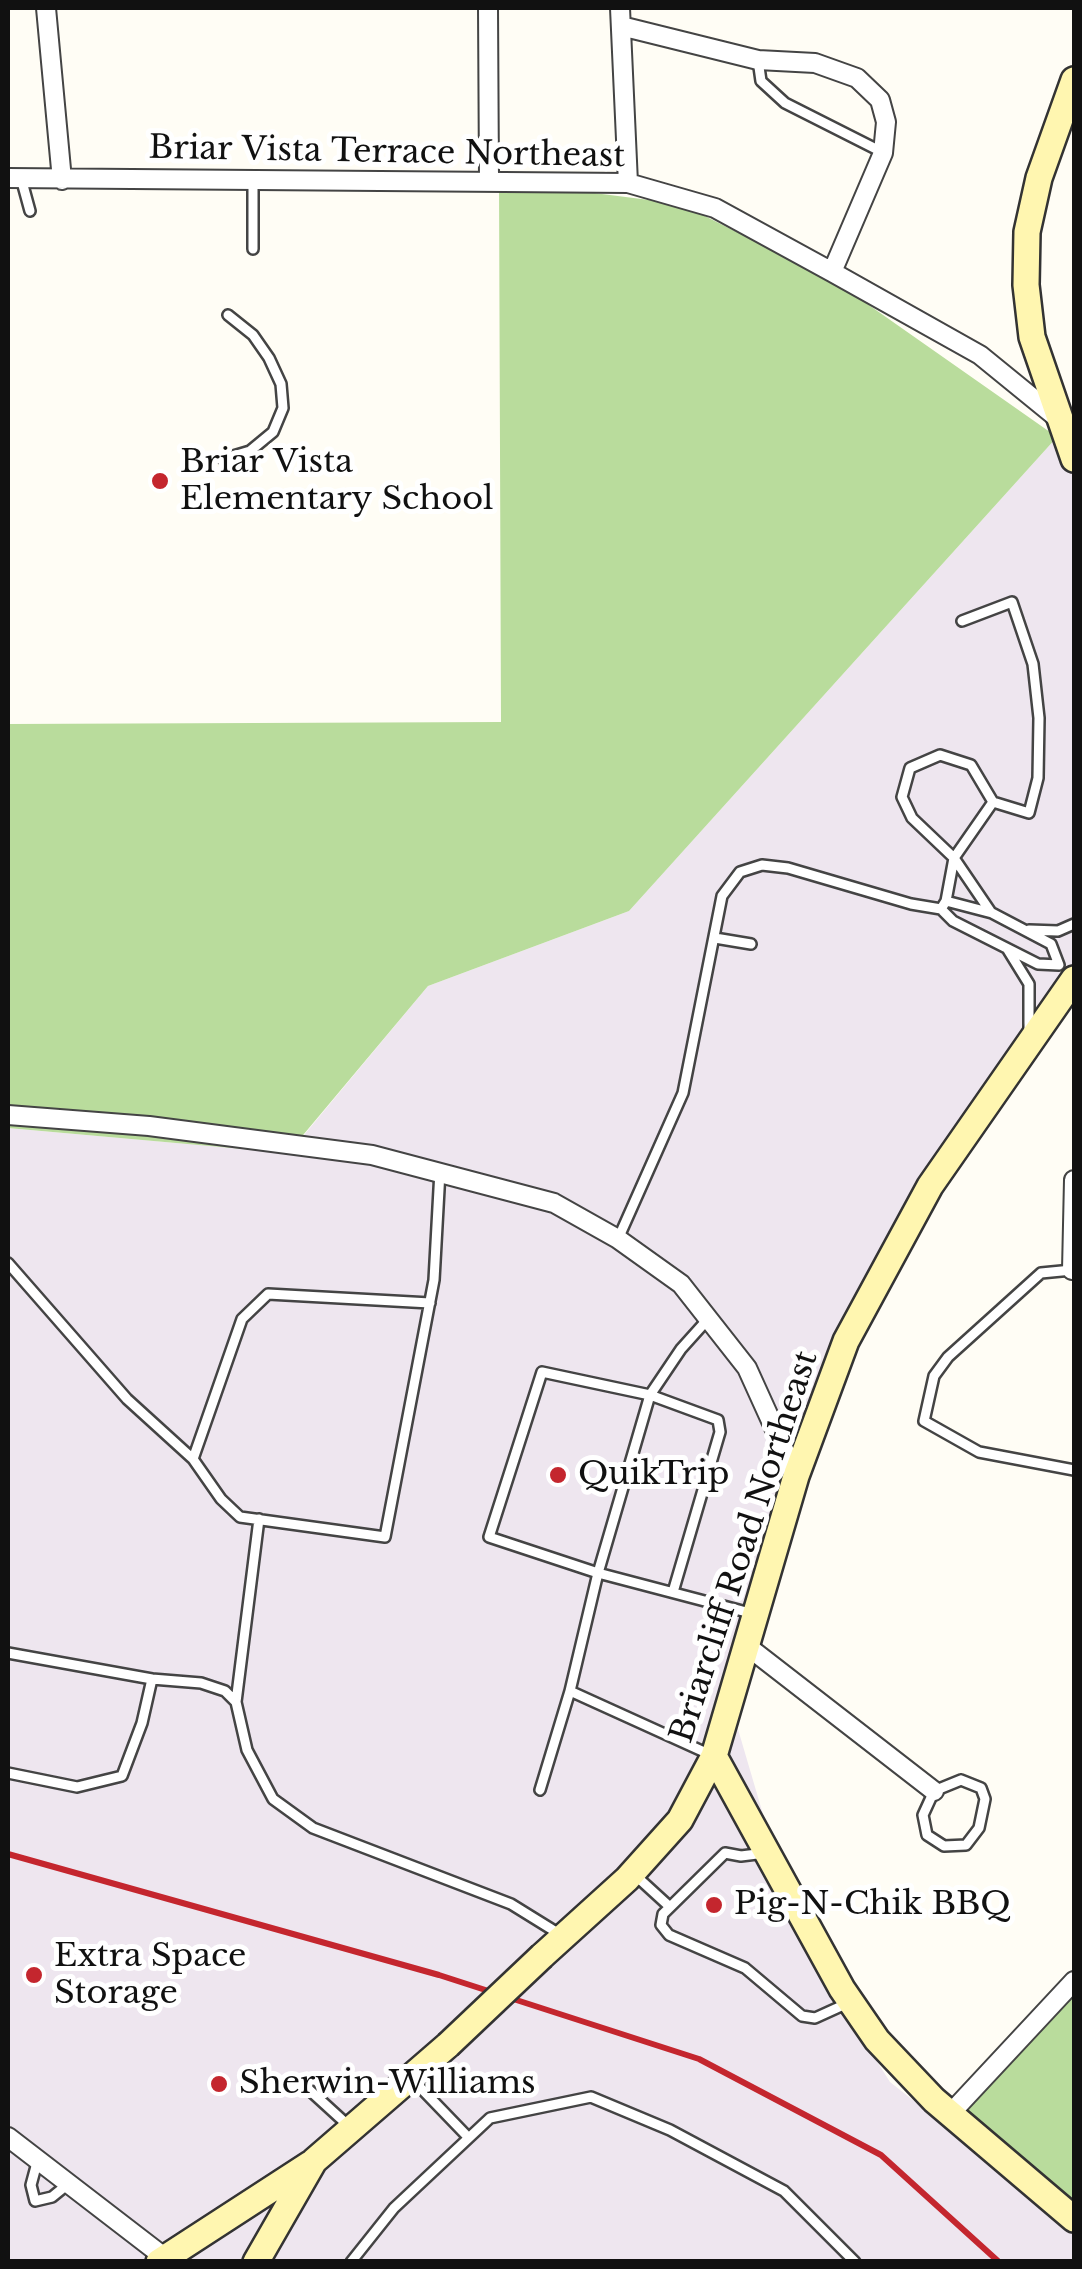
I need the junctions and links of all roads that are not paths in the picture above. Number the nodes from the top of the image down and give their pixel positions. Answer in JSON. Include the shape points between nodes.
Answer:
{"nodes":[{"id":1,"x":46,"y":8,"type":"edge"},
{"id":2,"x":488,"y":8,"type":"edge"},
{"id":3,"x":620,"y":17,"type":"edge"},
{"id":4,"x":758,"y":60,"type":"junction"},
{"id":5,"x":1073,"y":87,"type":"edge"},
{"id":6,"x":883,"y":153,"type":"junction"},
{"id":7,"x":14,"y":178,"type":"edge"},
{"id":8,"x":62,"y":180,"type":"junction"},
{"id":9,"x":253,"y":180,"type":"junction"},
{"id":10,"x":489,"y":180,"type":"junction"},
{"id":11,"x":628,"y":183,"type":"junction"},
{"id":12,"x":30,"y":211,"type":"dead end"},
{"id":13,"x":254,"y":249,"type":"dead end"},
{"id":14,"x":832,"y":272,"type":"junction"},
{"id":15,"x":228,"y":315,"type":"dead end"},
{"id":16,"x":1061,"y":421,"type":"junction"},
{"id":17,"x":223,"y":459,"type":"dead end"},
{"id":18,"x":1074,"y":459,"type":"edge"},
{"id":19,"x":962,"y":621,"type":"dead end"},
{"id":20,"x":994,"y":802,"type":"junction"},
{"id":21,"x":954,"y":858,"type":"junction"},
{"id":22,"x":944,"y":905,"type":"junction"},
{"id":23,"x":992,"y":913,"type":"junction"},
{"id":24,"x":1074,"y":924,"type":"edge"},
{"id":25,"x":1022,"y":929,"type":"junction"},
{"id":26,"x":715,"y":938,"type":"junction"},
{"id":27,"x":751,"y":944,"type":"dead end"},
{"id":28,"x":1003,"y":944,"type":"junction"},
{"id":29,"x":1070,"y":972,"type":"edge"},
{"id":30,"x":1029,"y":1044,"type":"junction"},
{"id":31,"x":8,"y":1114,"type":"edge"},
{"id":32,"x":440,"y":1170,"type":"junction"},
{"id":33,"x":1074,"y":1180,"type":"edge"},
{"id":34,"x":618,"y":1240,"type":"junction"},
{"id":35,"x":8,"y":1263,"type":"edge"},
{"id":36,"x":1073,"y":1271,"type":"edge"},
{"id":37,"x":430,"y":1303,"type":"junction"},
{"id":38,"x":708,"y":1319,"type":"junction"},
{"id":39,"x":650,"y":1395,"type":"junction"},
{"id":40,"x":194,"y":1459,"type":"junction"},
{"id":41,"x":1074,"y":1470,"type":"edge"},
{"id":42,"x":796,"y":1476,"type":"junction"},
{"id":43,"x":258,"y":1519,"type":"junction"},
{"id":44,"x":598,"y":1573,"type":"junction"},
{"id":45,"x":673,"y":1592,"type":"junction"},
{"id":46,"x":756,"y":1615,"type":"junction"},
{"id":47,"x":747,"y":1646,"type":"junction"},
{"id":48,"x":8,"y":1654,"type":"edge"},
{"id":49,"x":152,"y":1678,"type":"junction"},
{"id":50,"x":570,"y":1692,"type":"junction"},
{"id":51,"x":236,"y":1702,"type":"junction"},
{"id":52,"x":714,"y":1756,"type":"junction"},
{"id":53,"x":8,"y":1773,"type":"edge"},
{"id":54,"x":540,"y":1790,"type":"dead end"},
{"id":55,"x":934,"y":1791,"type":"junction"},
{"id":56,"x":770,"y":1852,"type":"junction"},
{"id":57,"x":632,"y":1873,"type":"junction"},
{"id":58,"x":670,"y":1907,"type":"junction"},
{"id":59,"x":563,"y":1937,"type":"junction"},
{"id":60,"x":1074,"y":1982,"type":"edge"},
{"id":61,"x":851,"y":2002,"type":"junction"},
{"id":62,"x":410,"y":2076,"type":"junction"},
{"id":63,"x":305,"y":2086,"type":"dead end"},
{"id":64,"x":950,"y":2114,"type":"junction"},
{"id":65,"x":351,"y":2128,"type":"junction"},
{"id":66,"x":467,"y":2136,"type":"junction"},
{"id":67,"x":8,"y":2137,"type":"edge"},
{"id":68,"x":38,"y":2160,"type":"junction"},
{"id":69,"x":314,"y":2161,"type":"junction"},
{"id":70,"x":70,"y":2183,"type":"junction"},
{"id":71,"x":1074,"y":2219,"type":"edge"},
{"id":72,"x":164,"y":2260,"type":"edge"},
{"id":73,"x":256,"y":2262,"type":"edge"},
{"id":74,"x":351,"y":2262,"type":"edge"},
{"id":75,"x":856,"y":2262,"type":"edge"}],
"edges":[{"from":1,"to":8,"type":"street"},
{"from":2,"to":10,"type":"street"},
{"from":3,"to":4,"type":"street"},
{"from":3,"to":11,"type":"street"},
{"from":4,"to":6,"type":"lane","via":[[761,81],[786,103]]},
{"from":4,"to":6,"type":"street","via":[[815,63],[858,78],[880,100]]},
{"from":5,"to":16,"type":"main road","via":[[1027,232],[1032,337]]},
{"from":6,"to":14,"type":"street"},
{"from":7,"to":8,"type":"street","name":"Briar Vista Terrace Northeast"},
{"from":7,"to":12,"type":"lane"},
{"from":8,"to":9,"type":"street","name":"Briar Vista Terrace Northeast"},
{"from":9,"to":10,"type":"street","name":"Briar Vista Terrace Northeast"},
{"from":9,"to":13,"type":"lane"},
{"from":10,"to":11,"type":"street","name":"Briar Vista Terrace Northeast"},
{"from":11,"to":14,"type":"street","name":"Briar Vista Terrace Northeast","via":[[715,208]]},
{"from":14,"to":16,"type":"street","name":"Briar Vista Terrace Northeast","via":[[980,355]]},
{"from":15,"to":17,"type":"lane","via":[[269,358],[283,408],[273,432]]},
{"from":16,"to":18,"type":"main road"},
{"from":19,"to":20,"type":"lane","via":[[1012,602],[1033,664],[1038,778],[1029,813]]},
{"from":20,"to":21,"type":"lane"},
{"from":20,"to":21,"type":"lane","via":[[971,764],[940,756],[910,768],[902,798],[912,818]]},
{"from":21,"to":22,"type":"lane"},
{"from":21,"to":23,"type":"lane"},
{"from":22,"to":23,"type":"lane"},
{"from":22,"to":26,"type":"lane","via":[[762,865],[740,872],[722,896]]},
{"from":22,"to":28,"type":"lane","via":[[952,921]]},
{"from":23,"to":25,"type":"lane"},
{"from":24,"to":25,"type":"lane","via":[[1058,931]]},
{"from":25,"to":29,"type":"lane","via":[[1052,944]]},
{"from":26,"to":27,"type":"lane"},
{"from":26,"to":34,"type":"lane","via":[[683,1093]]},
{"from":28,"to":29,"type":"lane"},
{"from":28,"to":30,"type":"lane","via":[[1029,984]]},
{"from":29,"to":30,"type":"main road","name":"Briarcliff Road Northeast"},
{"from":30,"to":42,"type":"main road","name":"Briarcliff Road Northeast","via":[[930,1186],[880,1274],[846,1341]]},
{"from":31,"to":32,"type":"street","via":[[372,1155]]},
{"from":32,"to":34,"type":"street","via":[[554,1203]]},
{"from":32,"to":37,"type":"lane"},
{"from":33,"to":36,"type":"street"},
{"from":34,"to":38,"type":"street","via":[[680,1284]]},
{"from":35,"to":40,"type":"lane","via":[[127,1399]]},
{"from":36,"to":41,"type":"lane","via":[[1040,1273],[948,1357],[934,1376],[924,1421],[979,1452]]},
{"from":37,"to":40,"type":"lane","via":[[268,1294],[242,1319]]},
{"from":37,"to":43,"type":"lane","via":[[385,1537]]},
{"from":38,"to":39,"type":"lane"},
{"from":38,"to":42,"type":"street","via":[[747,1368]]},
{"from":39,"to":44,"type":"lane"},
{"from":39,"to":44,"type":"lane","via":[[542,1372],[489,1538]]},
{"from":39,"to":45,"type":"lane","via":[[718,1420],[720,1432]]},
{"from":40,"to":43,"type":"lane","via":[[230,1508]]},
{"from":42,"to":46,"type":"main road","name":"Briarcliff Road Northeast"},
{"from":43,"to":51,"type":"lane"},
{"from":44,"to":45,"type":"lane"},
{"from":44,"to":50,"type":"lane"},
{"from":45,"to":46,"type":"lane"},
{"from":46,"to":47,"type":"main road","name":"Briarcliff Road Northeast"},
{"from":47,"to":52,"type":"main road","name":"Briarcliff Road Northeast"},
{"from":47,"to":55,"type":"street"},
{"from":48,"to":49,"type":"lane"},
{"from":49,"to":51,"type":"lane","via":[[201,1683]]},
{"from":49,"to":53,"type":"lane","via":[[122,1776],[77,1786]]},
{"from":50,"to":52,"type":"lane"},
{"from":50,"to":54,"type":"lane"},
{"from":51,"to":59,"type":"lane","via":[[248,1750],[273,1799],[314,1828],[511,1904]]},
{"from":52,"to":56,"type":"main road"},
{"from":52,"to":57,"type":"main road","name":"Briarcliff Road Northeast","via":[[680,1820]]},
{"from":55,"to":55,"type":"lane","via":[[923,1815],[927,1835],[944,1846],[966,1845],[979,1828],[981,1788],[961,1780]]},
{"from":56,"to":58,"type":"lane","via":[[726,1852]]},
{"from":56,"to":61,"type":"main road"},
{"from":57,"to":58,"type":"lane"},
{"from":57,"to":59,"type":"main road","name":"Briarcliff Road Northeast"},
{"from":58,"to":61,"type":"lane","via":[[661,1925],[669,1935],[746,1968],[802,2016],[815,2018]]},
{"from":59,"to":62,"type":"main road","name":"Briarcliff Road Northeast","bridge":true},
{"from":60,"to":64,"type":"street"},
{"from":61,"to":64,"type":"main road","via":[[891,2056]]},
{"from":62,"to":65,"type":"main road","name":"Briarcliff Road Northeast"},
{"from":62,"to":66,"type":"lane"},
{"from":63,"to":65,"type":"lane"},
{"from":64,"to":71,"type":"main road"},
{"from":65,"to":69,"type":"main road","name":"Briarcliff Road Northeast"},
{"from":66,"to":74,"type":"lane"},
{"from":66,"to":75,"type":"lane","via":[[490,2118],[591,2097],[784,2191]]},
{"from":67,"to":68,"type":"street"},
{"from":68,"to":70,"type":"street"},
{"from":68,"to":70,"type":"lane","via":[[31,2185],[35,2201],[52,2198]]},
{"from":69,"to":72,"type":"main road"},
{"from":69,"to":73,"type":"main road","name":"Briarcliff Road Northeast"},
{"from":70,"to":72,"type":"street"}]}
